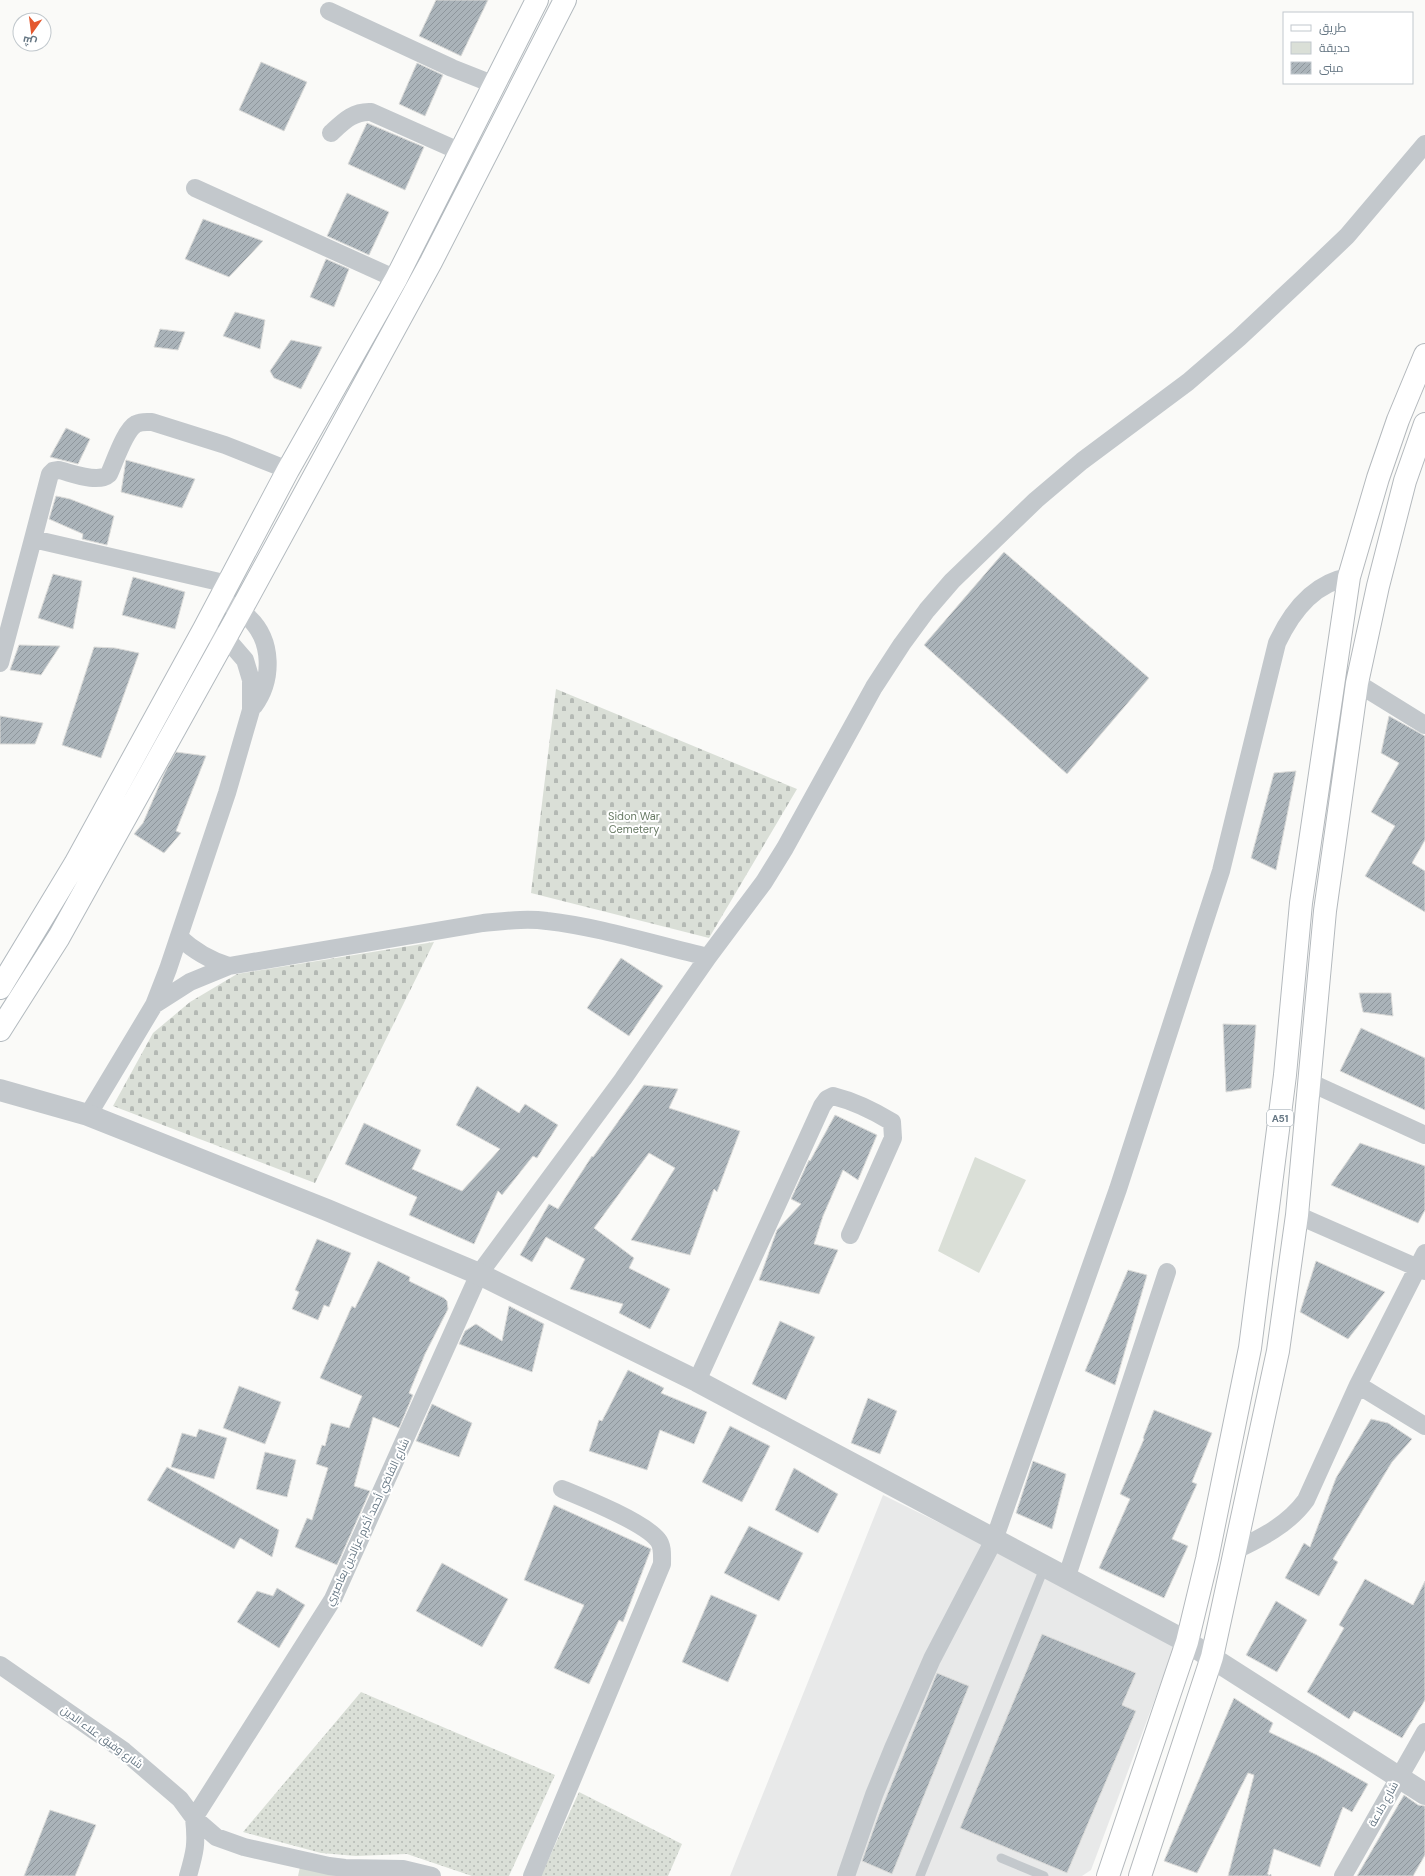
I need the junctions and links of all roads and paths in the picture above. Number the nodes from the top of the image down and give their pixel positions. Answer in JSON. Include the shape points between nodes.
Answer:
{"nodes":[{"id":1,"x":537,"y":0,"type":"edge"},
{"id":2,"x":565,"y":0,"type":"edge"},
{"id":3,"x":329,"y":11,"type":"dead end"},
{"id":4,"x":495,"y":85,"type":"junction"},
{"id":5,"x":331,"y":133,"type":"dead end"},
{"id":6,"x":1425,"y":144,"type":"edge"},
{"id":7,"x":461,"y":152,"type":"junction"},
{"id":8,"x":195,"y":188,"type":"dead end"},
{"id":9,"x":414,"y":245,"type":"junction"},
{"id":10,"x":434,"y":256,"type":"junction"},
{"id":11,"x":396,"y":279,"type":"junction"},
{"id":12,"x":1425,"y":355,"type":"edge"},
{"id":13,"x":1425,"y":424,"type":"edge"},
{"id":14,"x":288,"y":470,"type":"junction"},
{"id":15,"x":33,"y":539,"type":"junction"},
{"id":16,"x":1349,"y":577,"type":"junction"},
{"id":17,"x":224,"y":592,"type":"junction"},
{"id":18,"x":241,"y":610,"type":"junction"},
{"id":19,"x":4,"y":630,"type":"edge"},
{"id":20,"x":204,"y":630,"type":"junction"},
{"id":21,"x":224,"y":640,"type":"junction"},
{"id":22,"x":0,"y":663,"type":"edge"},
{"id":23,"x":1357,"y":682,"type":"junction"},
{"id":24,"x":251,"y":710,"type":"junction"},
{"id":25,"x":1425,"y":725,"type":"edge"},
{"id":26,"x":178,"y":937,"type":"junction"},
{"id":27,"x":708,"y":957,"type":"junction"},
{"id":28,"x":229,"y":966,"type":"junction"},
{"id":29,"x":0,"y":988,"type":"edge"},
{"id":30,"x":154,"y":1005,"type":"junction"},
{"id":31,"x":0,"y":1030,"type":"edge"},
{"id":32,"x":1309,"y":1082,"type":"junction"},
{"id":33,"x":0,"y":1090,"type":"edge"},
{"id":34,"x":88,"y":1115,"type":"junction"},
{"id":35,"x":1425,"y":1135,"type":"edge"},
{"id":36,"x":1297,"y":1215,"type":"junction"},
{"id":37,"x":850,"y":1235,"type":"dead end"},
{"id":38,"x":1423,"y":1264,"type":"edge"},
{"id":39,"x":1167,"y":1272,"type":"dead end"},
{"id":40,"x":479,"y":1274,"type":"junction"},
{"id":41,"x":697,"y":1382,"type":"junction"},
{"id":42,"x":1358,"y":1385,"type":"junction"},
{"id":43,"x":1425,"y":1426,"type":"edge"},
{"id":44,"x":562,"y":1489,"type":"dead end"},
{"id":45,"x":994,"y":1540,"type":"junction"},
{"id":46,"x":1234,"y":1551,"type":"junction"},
{"id":47,"x":1044,"y":1566,"type":"junction"},
{"id":48,"x":1067,"y":1576,"type":"junction"},
{"id":49,"x":1187,"y":1642,"type":"junction"},
{"id":50,"x":1212,"y":1657,"type":"junction"},
{"id":51,"x":0,"y":1665,"type":"edge"},
{"id":52,"x":1425,"y":1732,"type":"edge"},
{"id":53,"x":1398,"y":1778,"type":"junction"},
{"id":54,"x":1425,"y":1794,"type":"edge"},
{"id":55,"x":194,"y":1818,"type":"junction"},
{"id":56,"x":1001,"y":1858,"type":"dead end"},
{"id":57,"x":188,"y":1876,"type":"edge"},
{"id":58,"x":432,"y":1876,"type":"edge"},
{"id":59,"x":532,"y":1876,"type":"edge"},
{"id":60,"x":846,"y":1876,"type":"edge"},
{"id":61,"x":920,"y":1876,"type":"edge"},
{"id":62,"x":1044,"y":1876,"type":"edge"},
{"id":63,"x":1108,"y":1876,"type":"edge"},
{"id":64,"x":1140,"y":1876,"type":"edge"},
{"id":65,"x":1267,"y":1876,"type":"edge"},
{"id":66,"x":1271,"y":1876,"type":"edge"},
{"id":67,"x":1343,"y":1876,"type":"edge"}],
"edges":[{"from":1,"to":4,"type":"main road"},
{"from":2,"to":10,"type":"main road"},
{"from":3,"to":4,"type":"street"},
{"from":4,"to":7,"type":"main road"},
{"from":5,"to":7,"type":"street","via":[[348,117],[364,111],[371,112]]},
{"from":6,"to":27,"type":"street","name":"شارع القاضي أحمد أكرم عزالدين بعاصيري","via":[[1347,236],[1239,338],[1188,382],[1082,461],[1036,500],[952,580],[927,610],[878,681],[785,848],[764,882]]},
{"from":7,"to":9,"type":"main road"},
{"from":8,"to":11,"type":"street"},
{"from":9,"to":10,"type":"main road"},
{"from":9,"to":11,"type":"main road"},
{"from":10,"to":18,"type":"main road"},
{"from":11,"to":14,"type":"main road"},
{"from":12,"to":16,"type":"main road","number":"A51","via":[[1390,442]]},
{"from":13,"to":23,"type":"main road","number":"A51","via":[[1405,481]]},
{"from":14,"to":15,"type":"street","via":[[225,445],[152,422],[143,422],[136,424],[128,432],[106,476],[98,479],[59,470],[50,474]]},
{"from":14,"to":17,"type":"main road"},
{"from":15,"to":17,"type":"street"},
{"from":15,"to":19,"type":"street"},
{"from":16,"to":45,"type":"street","via":[[1325,585],[1303,602],[1282,632],[1277,644],[1221,870],[1118,1189]]},
{"from":16,"to":49,"type":"main road","number":"A51","via":[[1301,903],[1285,1075],[1250,1348],[1207,1559]]},
{"from":17,"to":18,"type":"street"},
{"from":17,"to":20,"type":"main road"},
{"from":18,"to":21,"type":"main road"},
{"from":18,"to":24,"type":"street","via":[[258,628],[267,651],[265,682],[259,700]]},
{"from":19,"to":22,"type":"street"},
{"from":20,"to":21,"type":"street"},
{"from":20,"to":29,"type":"main road","via":[[75,864]]},
{"from":21,"to":24,"type":"street","via":[[245,660],[251,680]]},
{"from":21,"to":31,"type":"main road","via":[[59,937]]},
{"from":23,"to":25,"type":"street"},
{"from":23,"to":32,"type":"main road","number":"A51","via":[[1325,911]]},
{"from":24,"to":26,"type":"street","via":[[227,793]]},
{"from":26,"to":28,"type":"street","via":[[201,954]]},
{"from":26,"to":30,"type":"street"},
{"from":27,"to":28,"type":"street","via":[[574,925],[515,920],[483,923]]},
{"from":27,"to":40,"type":"street","name":"شارع القاضي أحمد أكرم عزالدين بعاصيري","via":[[623,1080]]},
{"from":28,"to":30,"type":"street","via":[[190,982]]},
{"from":30,"to":34,"type":"street"},
{"from":32,"to":35,"type":"street"},
{"from":32,"to":36,"type":"main road","number":"A51"},
{"from":33,"to":34,"type":"street"},
{"from":34,"to":40,"type":"street","via":[[327,1210]]},
{"from":36,"to":38,"type":"street"},
{"from":36,"to":46,"type":"main road","number":"A51","via":[[1278,1351]]},
{"from":37,"to":41,"type":"street","via":[[892,1138],[893,1130],[892,1122],[885,1118],[833,1096],[822,1106]]},
{"from":38,"to":42,"type":"street"},
{"from":39,"to":48,"type":"street"},
{"from":40,"to":41,"type":"street"},
{"from":40,"to":55,"type":"street","name":"شارع القاضي أحمد أكرم عزالدين بعاصيري","via":[[333,1599]]},
{"from":41,"to":45,"type":"street"},
{"from":42,"to":43,"type":"street"},
{"from":42,"to":46,"type":"street","via":[[1306,1500],[1268,1535]]},
{"from":44,"to":59,"type":"street","via":[[649,1531],[659,1541],[662,1564]]},
{"from":45,"to":47,"type":"street"},
{"from":45,"to":60,"type":"street","via":[[932,1659],[874,1794]]},
{"from":46,"to":50,"type":"main road","number":"A51"},
{"from":47,"to":48,"type":"street"},
{"from":47,"to":61,"type":"lane"},
{"from":48,"to":49,"type":"street"},
{"from":49,"to":50,"type":"street"},
{"from":49,"to":63,"type":"main road","number":"A51"},
{"from":50,"to":53,"type":"street"},
{"from":50,"to":64,"type":"main road","number":"A51"},
{"from":51,"to":55,"type":"street","name":"شارع وفيق علاء الدين","via":[[124,1751],[180,1799]]},
{"from":52,"to":53,"type":"street","name":"شارع دلاعة"},
{"from":53,"to":54,"type":"street"},
{"from":53,"to":67,"type":"street","name":"شارع دلاعة"},
{"from":55,"to":57,"type":"street","via":[[195,1854]]},
{"from":55,"to":58,"type":"street","name":"شارع وفيق علاء الدين","via":[[216,1837],[244,1846],[340,1868],[402,1869]]},
{"from":56,"to":62,"type":"lane"},
{"from":65,"to":66,"type":"path"}]}
